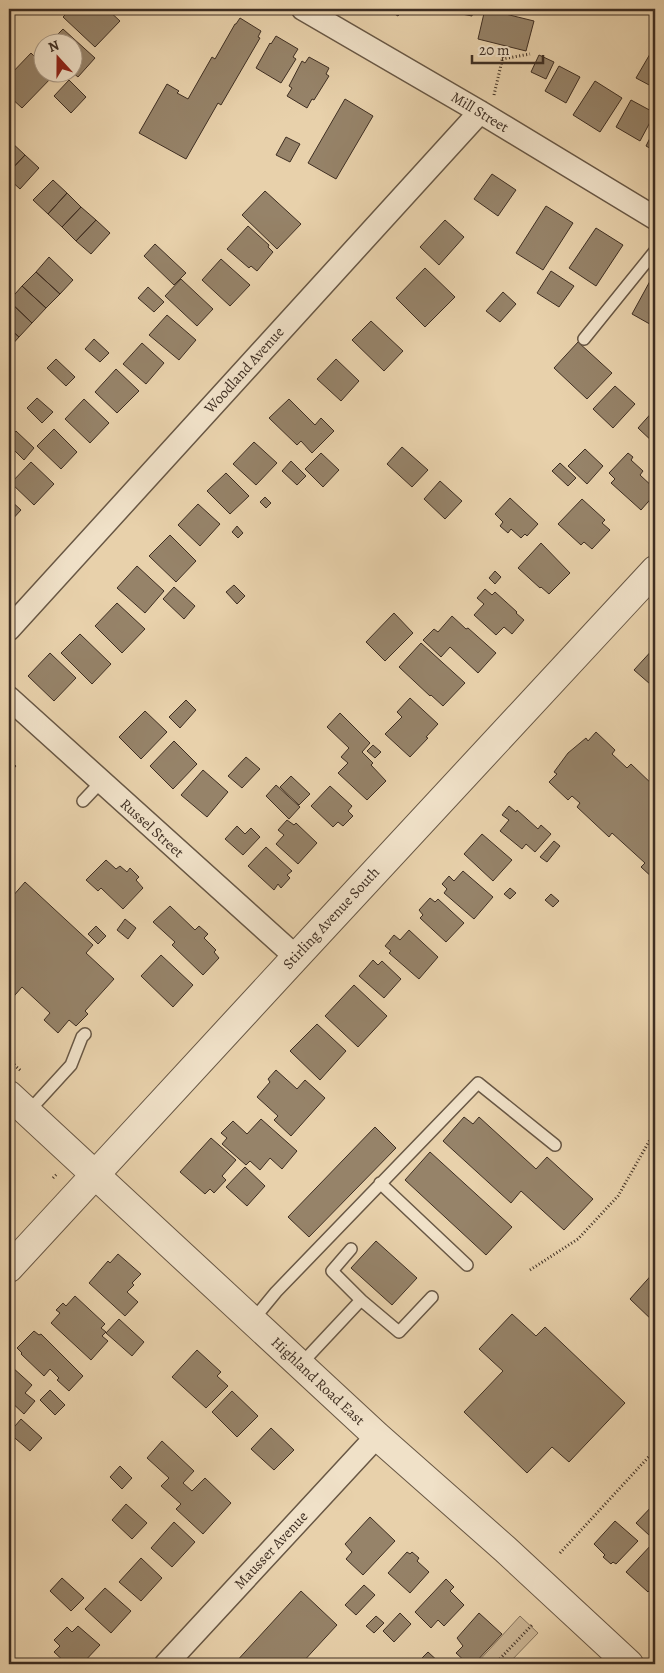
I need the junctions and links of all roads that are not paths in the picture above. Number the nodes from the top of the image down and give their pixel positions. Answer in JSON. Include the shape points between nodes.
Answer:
{"nodes":[{"id":1,"x":303,"y":9,"type":"edge"},
{"id":2,"x":486,"y":106,"type":"junction"},
{"id":3,"x":655,"y":218,"type":"edge"},
{"id":4,"x":655,"y":251,"type":"edge"},
{"id":5,"x":584,"y":339,"type":"dead end"},
{"id":6,"x":655,"y":570,"type":"edge"},
{"id":7,"x":9,"y":630,"type":"edge"},
{"id":8,"x":9,"y":698,"type":"edge"},
{"id":9,"x":101,"y":782,"type":"junction"},
{"id":10,"x":83,"y":802,"type":"dead end"},
{"id":11,"x":296,"y":956,"type":"junction"},
{"id":12,"x":85,"y":1034,"type":"dead end"},
{"id":13,"x":18,"y":1103,"type":"edge"},
{"id":14,"x":555,"y":1145,"type":"dead end"},
{"id":15,"x":95,"y":1174,"type":"junction"},
{"id":16,"x":380,"y":1183,"type":"junction"},
{"id":17,"x":351,"y":1250,"type":"dead end"},
{"id":18,"x":467,"y":1265,"type":"dead end"},
{"id":19,"x":9,"y":1268,"type":"edge"},
{"id":20,"x":432,"y":1297,"type":"dead end"},
{"id":21,"x":361,"y":1300,"type":"junction"},
{"id":22,"x":252,"y":1320,"type":"junction"},
{"id":23,"x":301,"y":1364,"type":"junction"},
{"id":24,"x":377,"y":1436,"type":"junction"},
{"id":25,"x":166,"y":1664,"type":"edge"},
{"id":26,"x":629,"y":1664,"type":"edge"}],
"edges":[{"from":1,"to":2,"type":"street","name":"Mill Street"},
{"from":2,"to":3,"type":"street","name":"Mill Street"},
{"from":2,"to":7,"type":"street","name":"Woodland Avenue"},
{"from":4,"to":5,"type":"lane"},
{"from":6,"to":11,"type":"street","name":"Stirling Avenue South"},
{"from":8,"to":9,"type":"street","name":"Russel Street"},
{"from":9,"to":10,"type":"lane"},
{"from":9,"to":11,"type":"street","name":"Russel Street"},
{"from":11,"to":15,"type":"street","name":"Stirling Avenue South"},
{"from":12,"to":13,"type":"lane","via":[[71,1065]]},
{"from":13,"to":15,"type":"street","name":"Highland Road East"},
{"from":14,"to":16,"type":"lane","via":[[478,1083]]},
{"from":15,"to":19,"type":"street","name":"Stirling Avenue South"},
{"from":15,"to":22,"type":"street","name":"Highland Road East"},
{"from":16,"to":18,"type":"lane"},
{"from":16,"to":22,"type":"lane"},
{"from":17,"to":21,"type":"lane","via":[[332,1271]]},
{"from":20,"to":21,"type":"lane","via":[[399,1332]]},
{"from":21,"to":23,"type":"lane"},
{"from":22,"to":23,"type":"street","name":"Highland Road East"},
{"from":23,"to":24,"type":"street","name":"Highland Road East"},
{"from":24,"to":25,"type":"street","name":"Mausser Avenue"},
{"from":24,"to":26,"type":"street","name":"Highland Road East"}]}
